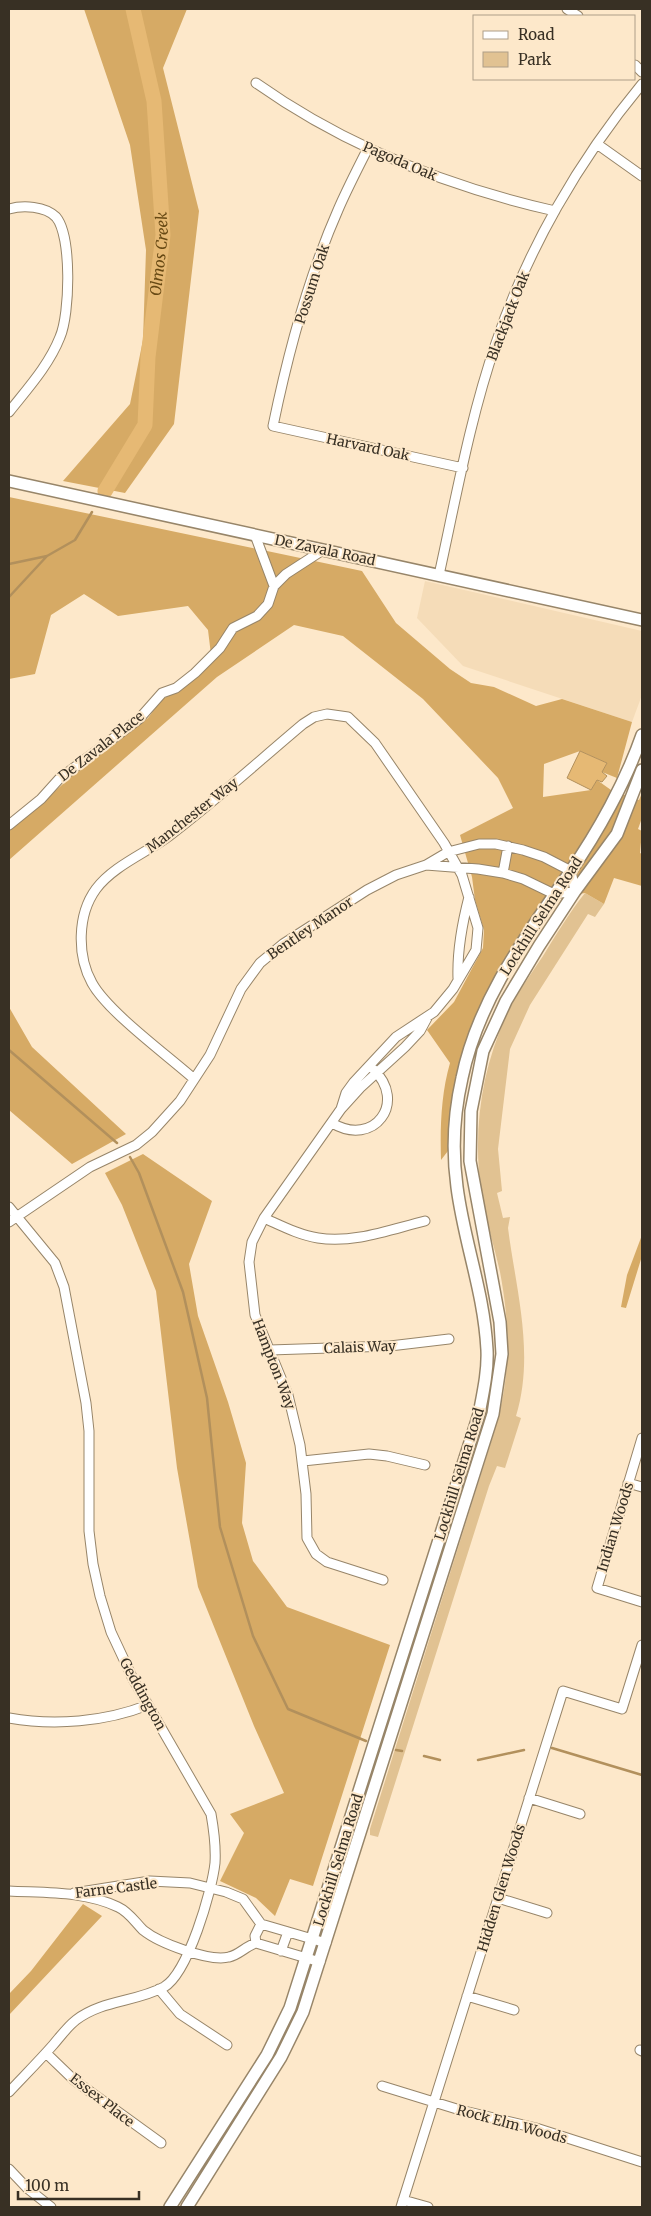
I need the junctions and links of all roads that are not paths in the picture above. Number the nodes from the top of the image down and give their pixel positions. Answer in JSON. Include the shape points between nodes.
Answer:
{"nodes":[{"id":1,"x":256,"y":83,"type":"dead end"},
{"id":2,"x":642,"y":84,"type":"edge"},
{"id":3,"x":597,"y":144,"type":"junction"},
{"id":4,"x":368,"y":148,"type":"junction"},
{"id":5,"x":642,"y":176,"type":"edge"},
{"id":6,"x":9,"y":209,"type":"edge"},
{"id":7,"x":555,"y":211,"type":"junction"},
{"id":8,"x":9,"y":412,"type":"edge"},
{"id":9,"x":273,"y":426,"type":"joint"},
{"id":10,"x":463,"y":468,"type":"junction"},
{"id":11,"x":9,"y":481,"type":"edge"},
{"id":12,"x":255,"y":535,"type":"junction"},
{"id":13,"x":322,"y":550,"type":"junction"},
{"id":14,"x":439,"y":575,"type":"junction"},
{"id":15,"x":274,"y":586,"type":"junction"},
{"id":16,"x":642,"y":620,"type":"edge"},
{"id":17,"x":642,"y":735,"type":"edge"},
{"id":18,"x":642,"y":770,"type":"edge"},
{"id":19,"x":9,"y":825,"type":"edge"},
{"id":20,"x":508,"y":846,"type":"junction"},
{"id":21,"x":448,"y":852,"type":"junction"},
{"id":22,"x":426,"y":865,"type":"junction"},
{"id":23,"x":458,"y":867,"type":"junction"},
{"id":24,"x":571,"y":871,"type":"junction"},
{"id":25,"x":503,"y":873,"type":"junction"},
{"id":26,"x":575,"y":891,"type":"junction"},
{"id":27,"x":554,"y":894,"type":"junction"},
{"id":28,"x":470,"y":898,"type":"junction"},
{"id":29,"x":458,"y":978,"type":"junction"},
{"id":30,"x":428,"y":1017,"type":"junction"},
{"id":31,"x":370,"y":1065,"type":"junction"},
{"id":32,"x":378,"y":1073,"type":"junction"},
{"id":33,"x":194,"y":1079,"type":"junction"},
{"id":34,"x":341,"y":1109,"type":"junction"},
{"id":35,"x":332,"y":1123,"type":"junction"},
{"id":36,"x":9,"y":1207,"type":"edge"},
{"id":37,"x":17,"y":1216,"type":"junction"},
{"id":38,"x":264,"y":1218,"type":"junction"},
{"id":39,"x":9,"y":1222,"type":"edge"},
{"id":40,"x":425,"y":1222,"type":"dead end"},
{"id":41,"x":494,"y":1284,"type":"junction"},
{"id":42,"x":480,"y":1287,"type":"junction"},
{"id":43,"x":449,"y":1340,"type":"dead end"},
{"id":44,"x":270,"y":1350,"type":"junction"},
{"id":45,"x":642,"y":1438,"type":"edge"},
{"id":46,"x":303,"y":1462,"type":"junction"},
{"id":47,"x":425,"y":1465,"type":"dead end"},
{"id":48,"x":628,"y":1483,"type":"junction"},
{"id":49,"x":642,"y":1487,"type":"edge"},
{"id":50,"x":383,"y":1580,"type":"dead end"},
{"id":51,"x":423,"y":1591,"type":"junction"},
{"id":52,"x":436,"y":1595,"type":"junction"},
{"id":53,"x":642,"y":1602,"type":"edge"},
{"id":54,"x":642,"y":1644,"type":"edge"},
{"id":55,"x":148,"y":1706,"type":"junction"},
{"id":56,"x":9,"y":1718,"type":"edge"},
{"id":57,"x":361,"y":1786,"type":"junction"},
{"id":58,"x":374,"y":1790,"type":"junction"},
{"id":59,"x":529,"y":1798,"type":"junction"},
{"id":60,"x":580,"y":1814,"type":"dead end"},
{"id":61,"x":210,"y":1888,"type":"junction"},
{"id":62,"x":9,"y":1891,"type":"edge"},
{"id":63,"x":68,"y":1894,"type":"junction"},
{"id":64,"x":498,"y":1898,"type":"junction"},
{"id":65,"x":547,"y":1913,"type":"dead end"},
{"id":66,"x":261,"y":1924,"type":"junction"},
{"id":67,"x":288,"y":1932,"type":"junction"},
{"id":68,"x":313,"y":1939,"type":"junction"},
{"id":69,"x":256,"y":1943,"type":"junction"},
{"id":70,"x":326,"y":1943,"type":"junction"},
{"id":71,"x":189,"y":1950,"type":"junction"},
{"id":72,"x":281,"y":1950,"type":"junction"},
{"id":73,"x":307,"y":1959,"type":"junction"},
{"id":74,"x":320,"y":1962,"type":"junction"},
{"id":75,"x":159,"y":1989,"type":"junction"},
{"id":76,"x":467,"y":1996,"type":"junction"},
{"id":77,"x":514,"y":2010,"type":"dead end"},
{"id":78,"x":227,"y":2045,"type":"dead end"},
{"id":79,"x":46,"y":2053,"type":"junction"},
{"id":80,"x":382,"y":2086,"type":"dead end"},
{"id":81,"x":244,"y":2091,"type":"junction"},
{"id":82,"x":9,"y":2092,"type":"edge"},
{"id":83,"x":255,"y":2098,"type":"junction"},
{"id":84,"x":434,"y":2102,"type":"junction"},
{"id":85,"x":161,"y":2143,"type":"dead end"},
{"id":86,"x":642,"y":2162,"type":"edge"},
{"id":87,"x":9,"y":2169,"type":"edge"},
{"id":88,"x":402,"y":2204,"type":"edge"},
{"id":89,"x":51,"y":2207,"type":"edge"},
{"id":90,"x":170,"y":2207,"type":"edge"},
{"id":91,"x":187,"y":2207,"type":"edge"},
{"id":92,"x":428,"y":2207,"type":"edge"}],
"edges":[{"from":1,"to":4,"type":"street","name":"Pagoda Oak"},
{"from":2,"to":3,"type":"street","name":"Blackjack Oak"},
{"from":3,"to":5,"type":"street"},
{"from":3,"to":7,"type":"street","name":"Blackjack Oak"},
{"from":4,"to":7,"type":"street","name":"Pagoda Oak","via":[[464,186]]},
{"from":4,"to":9,"type":"street","name":"Possum Oak","via":[[338,209],[309,287],[283,377]]},
{"from":6,"to":8,"type":"street","via":[[34,208],[55,216],[63,230],[68,288],[65,323],[57,346],[42,371]]},
{"from":7,"to":10,"type":"street","name":"Blackjack Oak","via":[[526,268],[496,342]]},
{"from":9,"to":10,"type":"street","name":"Harvard Oak"},
{"from":10,"to":14,"type":"street","name":"Blackjack Oak"},
{"from":11,"to":12,"type":"main road","name":"De Zavala Road"},
{"from":12,"to":13,"type":"main road","name":"De Zavala Road"},
{"from":12,"to":15,"type":"street"},
{"from":13,"to":14,"type":"main road","name":"De Zavala Road"},
{"from":13,"to":15,"type":"street","name":"De Zavala Place"},
{"from":14,"to":16,"type":"main road","name":"De Zavala Road"},
{"from":15,"to":19,"type":"street","name":"De Zavala Place","via":[[268,604],[257,616],[233,628],[220,648],[194,673],[176,688],[162,693],[139,719],[59,779],[41,799]]},
{"from":17,"to":24,"type":"main road","name":"Lockhill Selma Road","via":[[618,793]]},
{"from":18,"to":26,"type":"main road","name":"Lockhill Selma Road","via":[[617,834]]},
{"from":20,"to":21,"type":"street","name":"Bentley Manor","via":[[480,844]]},
{"from":20,"to":24,"type":"street","name":"Bentley Manor","via":[[544,857]]},
{"from":20,"to":25,"type":"street"},
{"from":21,"to":22,"type":"street","name":"Bentley Manor"},
{"from":21,"to":23,"type":"street","name":"Hampton Way"},
{"from":21,"to":33,"type":"street","name":"Manchester Way","via":[[375,743],[348,717],[326,714],[303,724],[169,836],[105,878],[94,890],[82,923],[82,957],[92,984],[114,1009]]},
{"from":22,"to":23,"type":"street","name":"Bentley Manor"},
{"from":22,"to":33,"type":"street","name":"Bentley Manor","via":[[367,890],[260,963],[241,989],[222,1034]]},
{"from":23,"to":25,"type":"street","name":"Bentley Manor"},
{"from":23,"to":28,"type":"street","name":"Hampton Way"},
{"from":24,"to":26,"type":"street"},
{"from":24,"to":27,"type":"main road","name":"Lockhill Selma Road"},
{"from":25,"to":27,"type":"street","name":"Bentley Manor"},
{"from":26,"to":27,"type":"street"},
{"from":26,"to":41,"type":"main road","name":"Lockhill Selma Road","via":[[506,1001],[483,1052],[476,1083],[469,1138],[470,1161]]},
{"from":27,"to":42,"type":"main road","name":"Lockhill Selma Road","via":[[527,933],[486,1007],[467,1054],[461,1080],[455,1131],[457,1187]]},
{"from":28,"to":29,"type":"street","via":[[461,931]]},
{"from":28,"to":29,"type":"street","name":"Hampton Way","via":[[477,918],[478,939],[469,963]]},
{"from":29,"to":30,"type":"street","name":"Hampton Way"},
{"from":30,"to":31,"type":"street","name":"Hampton Way","via":[[396,1037]]},
{"from":30,"to":32,"type":"street","name":"Hampton Way","via":[[420,1031]]},
{"from":31,"to":32,"type":"street"},
{"from":31,"to":34,"type":"street","name":"Hampton Way","via":[[346,1093]]},
{"from":32,"to":34,"type":"street","name":"Hampton Way"},
{"from":32,"to":35,"type":"street","via":[[388,1091],[381,1119],[361,1131],[342,1129]]},
{"from":33,"to":37,"type":"street","name":"Bentley Manor","via":[[180,1101],[144,1139],[90,1167]]},
{"from":34,"to":35,"type":"street","name":"Hampton Way"},
{"from":35,"to":38,"type":"street","name":"Hampton Way"},
{"from":36,"to":37,"type":"street","name":"Geddington"},
{"from":37,"to":39,"type":"street","name":"Bentley Manor"},
{"from":37,"to":55,"type":"street","name":"Geddington","via":[[55,1262],[64,1287],[82,1369],[87,1413],[89,1531],[95,1573],[111,1632]]},
{"from":38,"to":40,"type":"street","via":[[295,1232],[329,1240]]},
{"from":38,"to":44,"type":"street","name":"Hampton Way","via":[[252,1242],[249,1281],[255,1315]]},
{"from":41,"to":42,"type":"street"},
{"from":41,"to":52,"type":"main road","name":"Lockhill Selma Road","via":[[502,1354],[493,1414]]},
{"from":42,"to":51,"type":"main road","name":"Lockhill Selma Road","via":[[488,1353],[479,1414]]},
{"from":43,"to":44,"type":"street","name":"Calais Way","via":[[390,1346]]},
{"from":44,"to":46,"type":"street","name":"Hampton Way","via":[[288,1395]]},
{"from":45,"to":48,"type":"street","name":"Indian Woods"},
{"from":46,"to":47,"type":"street","via":[[369,1454]]},
{"from":46,"to":50,"type":"street","name":"Hampton Way","via":[[306,1528],[311,1547],[327,1562]]},
{"from":48,"to":49,"type":"street"},
{"from":48,"to":53,"type":"street","name":"Indian Woods","via":[[597,1588]]},
{"from":51,"to":52,"type":"street"},
{"from":51,"to":57,"type":"main road","name":"Lockhill Selma Road"},
{"from":52,"to":58,"type":"main road","name":"Lockhill Selma Road"},
{"from":54,"to":59,"type":"street","name":"Hidden Glen Woods","via":[[622,1709],[564,1691]]},
{"from":55,"to":56,"type":"street","via":[[101,1719],[48,1722]]},
{"from":55,"to":61,"type":"street","name":"Geddington","via":[[212,1814],[215,1864]]},
{"from":57,"to":58,"type":"street"},
{"from":57,"to":68,"type":"main road","name":"Lockhill Selma Road"},
{"from":58,"to":70,"type":"main road","name":"Lockhill Selma Road"},
{"from":59,"to":60,"type":"street"},
{"from":59,"to":64,"type":"street","name":"Hidden Glen Woods"},
{"from":61,"to":63,"type":"street","name":"Farne Castle","via":[[190,1883],[150,1881]]},
{"from":61,"to":66,"type":"street","name":"Farne Castle","via":[[242,1899]]},
{"from":61,"to":71,"type":"street","name":"Geddington"},
{"from":62,"to":63,"type":"street","name":"Farne Castle"},
{"from":63,"to":71,"type":"street","name":"Farne Castle","via":[[119,1907],[144,1930]]},
{"from":64,"to":65,"type":"street"},
{"from":64,"to":76,"type":"street","name":"Hidden Glen Woods"},
{"from":66,"to":67,"type":"street"},
{"from":66,"to":69,"type":"street","via":[[255,1936]]},
{"from":67,"to":68,"type":"street"},
{"from":67,"to":72,"type":"street"},
{"from":68,"to":70,"type":"street"},
{"from":68,"to":73,"type":"main road","name":"Lockhill Selma Road"},
{"from":69,"to":71,"type":"street","name":"Farne Castle","via":[[231,1957],[219,1959]]},
{"from":69,"to":72,"type":"street"},
{"from":70,"to":74,"type":"main road","name":"Lockhill Selma Road"},
{"from":71,"to":75,"type":"street","name":"Geddington","via":[[174,1980]]},
{"from":72,"to":73,"type":"street"},
{"from":73,"to":74,"type":"street"},
{"from":73,"to":81,"type":"main road","name":"Lockhill Selma Road","via":[[282,2028]]},
{"from":74,"to":83,"type":"main road","name":"Lockhill Selma Road","via":[[295,2031]]},
{"from":75,"to":78,"type":"street","via":[[180,2014]]},
{"from":75,"to":79,"type":"street","name":"Geddington","via":[[94,2009],[76,2020]]},
{"from":76,"to":77,"type":"street"},
{"from":76,"to":84,"type":"street","name":"Hidden Glen Woods"},
{"from":79,"to":82,"type":"street","name":"Geddington"},
{"from":79,"to":85,"type":"street","name":"Essex Place","via":[[96,2097]]},
{"from":80,"to":84,"type":"street","name":"Rock Elm Woods"},
{"from":81,"to":83,"type":"street"},
{"from":81,"to":90,"type":"main road","name":"Lockhill Selma Road"},
{"from":83,"to":91,"type":"main road","name":"Lockhill Selma Road"},
{"from":84,"to":86,"type":"street","name":"Rock Elm Woods","via":[[536,2128]]},
{"from":84,"to":88,"type":"street","name":"Hidden Glen Woods"},
{"from":87,"to":89,"type":"street"},
{"from":88,"to":92,"type":"street"}]}
